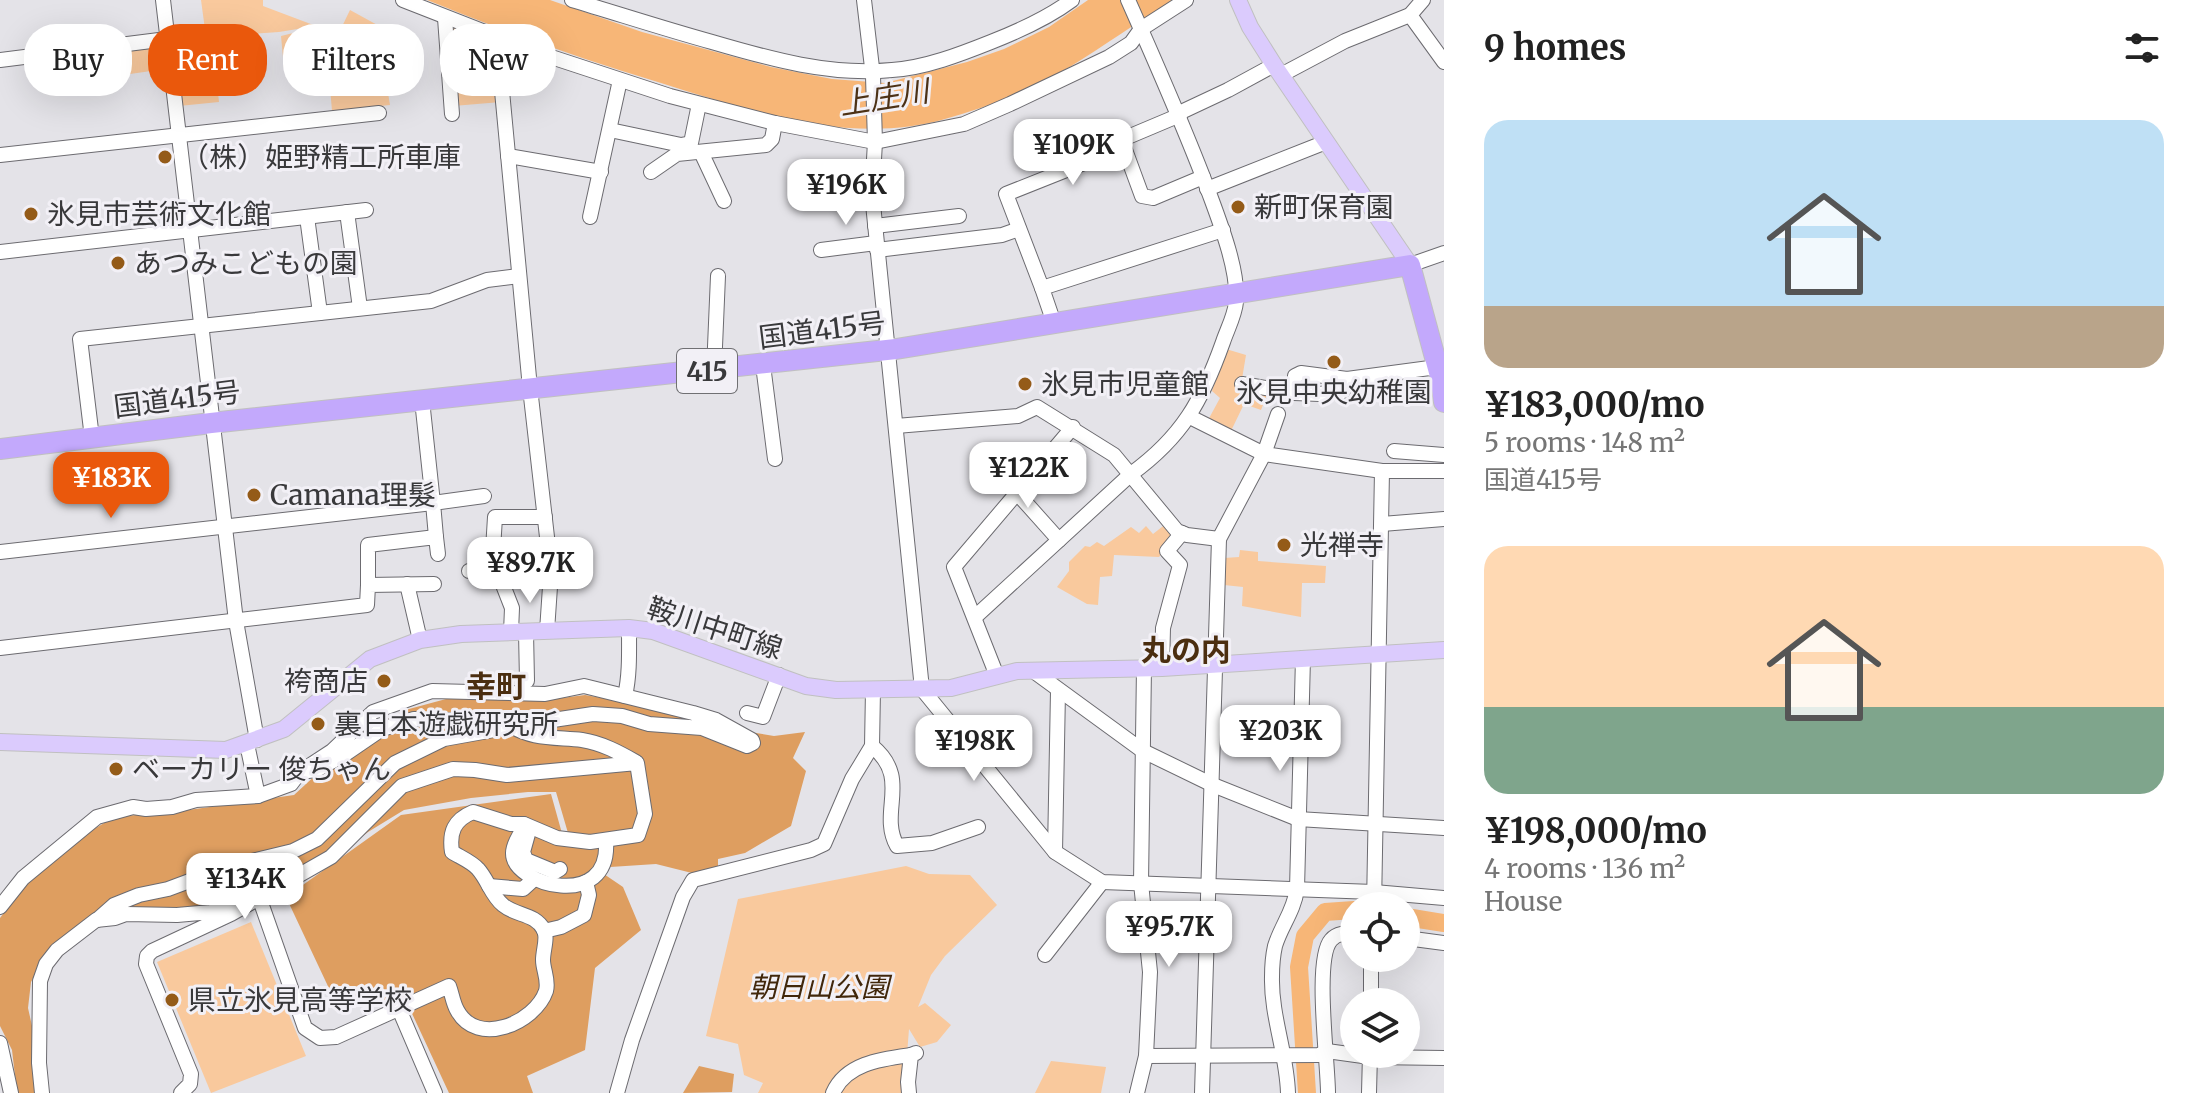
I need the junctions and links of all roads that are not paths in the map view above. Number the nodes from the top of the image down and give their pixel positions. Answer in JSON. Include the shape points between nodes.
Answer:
{"nodes":[{"id":1,"x":163,"y":0,"type":"edge"},
{"id":2,"x":403,"y":0,"type":"edge"},
{"id":3,"x":572,"y":0,"type":"edge"},
{"id":4,"x":864,"y":0,"type":"edge"},
{"id":5,"x":1072,"y":0,"type":"edge"},
{"id":6,"x":1128,"y":0,"type":"edge"},
{"id":7,"x":1186,"y":0,"type":"edge"},
{"id":8,"x":1238,"y":0,"type":"edge"},
{"id":9,"x":1423,"y":0,"type":"edge"},
{"id":10,"x":1410,"y":15,"type":"junction"},
{"id":11,"x":445,"y":18,"type":"junction"},
{"id":12,"x":165,"y":24,"type":"edge"},
{"id":13,"x":461,"y":24,"type":"edge"},
{"id":14,"x":1139,"y":25,"type":"junction"},
{"id":15,"x":148,"y":41,"type":"edge"},
{"id":16,"x":556,"y":58,"type":"edge"},
{"id":17,"x":0,"y":60,"type":"edge"},
{"id":18,"x":1444,"y":62,"type":"edge"},
{"id":19,"x":1277,"y":70,"type":"junction"},
{"id":20,"x":872,"y":73,"type":"junction"},
{"id":21,"x":620,"y":80,"type":"junction"},
{"id":22,"x":174,"y":96,"type":"edge"},
{"id":23,"x":502,"y":96,"type":"edge"},
{"id":24,"x":699,"y":104,"type":"junction"},
{"id":25,"x":379,"y":113,"type":"dead end"},
{"id":26,"x":452,"y":114,"type":"dead end"},
{"id":27,"x":1179,"y":114,"type":"junction"},
{"id":28,"x":775,"y":123,"type":"junction"},
{"id":29,"x":610,"y":130,"type":"junction"},
{"id":30,"x":179,"y":134,"type":"junction"},
{"id":31,"x":875,"y":140,"type":"junction"},
{"id":32,"x":1326,"y":142,"type":"junction"},
{"id":33,"x":1124,"y":147,"type":"junction"},
{"id":34,"x":701,"y":152,"type":"junction"},
{"id":35,"x":0,"y":155,"type":"edge"},
{"id":36,"x":508,"y":156,"type":"junction"},
{"id":37,"x":601,"y":172,"type":"junction"},
{"id":38,"x":651,"y":172,"type":"dead end"},
{"id":39,"x":1205,"y":183,"type":"junction"},
{"id":40,"x":724,"y":201,"type":"dead end"},
{"id":41,"x":366,"y":210,"type":"dead end"},
{"id":42,"x":347,"y":212,"type":"junction"},
{"id":43,"x":959,"y":216,"type":"dead end"},
{"id":44,"x":307,"y":217,"type":"junction"},
{"id":45,"x":590,"y":217,"type":"dead end"},
{"id":46,"x":875,"y":226,"type":"junction"},
{"id":47,"x":1019,"y":229,"type":"junction"},
{"id":48,"x":1223,"y":230,"type":"junction"},
{"id":49,"x":190,"y":231,"type":"junction"},
{"id":50,"x":877,"y":246,"type":"junction"},
{"id":51,"x":821,"y":250,"type":"dead end"},
{"id":52,"x":0,"y":252,"type":"edge"},
{"id":53,"x":1444,"y":253,"type":"edge"},
{"id":54,"x":1410,"y":265,"type":"junction"},
{"id":55,"x":519,"y":276,"type":"junction"},
{"id":56,"x":718,"y":276,"type":"dead end"},
{"id":57,"x":1042,"y":288,"type":"junction"},
{"id":58,"x":1236,"y":293,"type":"junction"},
{"id":59,"x":360,"y":308,"type":"junction"},
{"id":60,"x":320,"y":313,"type":"junction"},
{"id":61,"x":1054,"y":323,"type":"junction"},
{"id":62,"x":200,"y":326,"type":"junction"},
{"id":63,"x":889,"y":349,"type":"junction"},
{"id":64,"x":763,"y":365,"type":"junction"},
{"id":65,"x":714,"y":370,"type":"junction"},
{"id":66,"x":1440,"y":372,"type":"edge"},
{"id":67,"x":1347,"y":379,"type":"junction"},
{"id":68,"x":1242,"y":384,"type":"dead end"},
{"id":69,"x":530,"y":388,"type":"junction"},
{"id":70,"x":1294,"y":393,"type":"junction"},
{"id":71,"x":422,"y":400,"type":"junction"},
{"id":72,"x":1444,"y":402,"type":"edge"},
{"id":73,"x":1278,"y":414,"type":"dead end"},
{"id":74,"x":1190,"y":417,"type":"junction"},
{"id":75,"x":211,"y":423,"type":"junction"},
{"id":76,"x":896,"y":426,"type":"junction"},
{"id":77,"x":1073,"y":427,"type":"junction"},
{"id":78,"x":92,"y":438,"type":"junction"},
{"id":79,"x":0,"y":449,"type":"edge"},
{"id":80,"x":1394,"y":451,"type":"dead end"},
{"id":81,"x":1264,"y":454,"type":"junction"},
{"id":82,"x":1444,"y":455,"type":"edge"},
{"id":83,"x":775,"y":459,"type":"dead end"},
{"id":84,"x":1382,"y":471,"type":"junction"},
{"id":85,"x":1444,"y":471,"type":"edge"},
{"id":86,"x":1131,"y":474,"type":"junction"},
{"id":87,"x":1017,"y":493,"type":"junction"},
{"id":88,"x":484,"y":496,"type":"dead end"},
{"id":89,"x":433,"y":503,"type":"junction"},
{"id":90,"x":545,"y":517,"type":"junction"},
{"id":91,"x":1444,"y":519,"type":"edge"},
{"id":92,"x":1382,"y":524,"type":"junction"},
{"id":93,"x":225,"y":527,"type":"junction"},
{"id":94,"x":1182,"y":533,"type":"junction"},
{"id":95,"x":436,"y":537,"type":"junction"},
{"id":96,"x":1219,"y":539,"type":"junction"},
{"id":97,"x":1059,"y":540,"type":"junction"},
{"id":98,"x":0,"y":552,"type":"edge"},
{"id":99,"x":438,"y":554,"type":"dead end"},
{"id":100,"x":469,"y":571,"type":"dead end"},
{"id":101,"x":407,"y":584,"type":"junction"},
{"id":102,"x":434,"y":584,"type":"dead end"},
{"id":103,"x":368,"y":585,"type":"junction"},
{"id":104,"x":503,"y":585,"type":"dead end"},
{"id":105,"x":975,"y":617,"type":"junction"},
{"id":106,"x":236,"y":621,"type":"junction"},
{"id":107,"x":629,"y":628,"type":"junction"},
{"id":108,"x":547,"y":631,"type":"junction"},
{"id":109,"x":518,"y":632,"type":"junction"},
{"id":110,"x":420,"y":640,"type":"junction"},
{"id":111,"x":0,"y":648,"type":"edge"},
{"id":112,"x":1444,"y":650,"type":"edge"},
{"id":113,"x":1380,"y":654,"type":"junction"},
{"id":114,"x":1303,"y":658,"type":"junction"},
{"id":115,"x":1215,"y":664,"type":"junction"},
{"id":116,"x":1144,"y":667,"type":"junction"},
{"id":117,"x":1162,"y":668,"type":"junction"},
{"id":118,"x":1032,"y":670,"type":"junction"},
{"id":119,"x":779,"y":675,"type":"junction"},
{"id":120,"x":997,"y":676,"type":"junction"},
{"id":121,"x":527,"y":681,"type":"dead end"},
{"id":122,"x":922,"y":689,"type":"junction"},
{"id":123,"x":873,"y":690,"type":"junction"},
{"id":124,"x":1058,"y":691,"type":"junction"},
{"id":125,"x":625,"y":696,"type":"junction"},
{"id":126,"x":747,"y":713,"type":"dead end"},
{"id":127,"x":508,"y":724,"type":"junction"},
{"id":128,"x":0,"y":742,"type":"edge"},
{"id":129,"x":252,"y":742,"type":"junction"},
{"id":130,"x":872,"y":746,"type":"junction"},
{"id":131,"x":1143,"y":751,"type":"junction"},
{"id":132,"x":637,"y":763,"type":"junction"},
{"id":133,"x":300,"y":772,"type":"junction"},
{"id":134,"x":1213,"y":785,"type":"junction"},
{"id":135,"x":258,"y":796,"type":"junction"},
{"id":136,"x":1298,"y":819,"type":"junction"},
{"id":137,"x":1375,"y":824,"type":"junction"},
{"id":138,"x":526,"y":825,"type":"junction"},
{"id":139,"x":978,"y":827,"type":"dead end"},
{"id":140,"x":1444,"y":828,"type":"edge"},
{"id":141,"x":606,"y":841,"type":"junction"},
{"id":142,"x":1055,"y":852,"type":"junction"},
{"id":143,"x":560,"y":869,"type":"dead end"},
{"id":144,"x":534,"y":879,"type":"junction"},
{"id":145,"x":586,"y":882,"type":"junction"},
{"id":146,"x":1102,"y":882,"type":"junction"},
{"id":147,"x":1141,"y":883,"type":"junction"},
{"id":148,"x":489,"y":886,"type":"junction"},
{"id":149,"x":1208,"y":886,"type":"junction"},
{"id":150,"x":1297,"y":889,"type":"junction"},
{"id":151,"x":1374,"y":892,"type":"edge"},
{"id":152,"x":1340,"y":895,"type":"edge"},
{"id":153,"x":259,"y":897,"type":"junction"},
{"id":154,"x":1420,"y":898,"type":"edge"},
{"id":155,"x":1444,"y":898,"type":"edge"},
{"id":156,"x":0,"y":907,"type":"edge"},
{"id":157,"x":96,"y":920,"type":"junction"},
{"id":158,"x":544,"y":931,"type":"junction"},
{"id":159,"x":1340,"y":934,"type":"edge"},
{"id":160,"x":1420,"y":940,"type":"edge"},
{"id":161,"x":1444,"y":943,"type":"edge"},
{"id":162,"x":1045,"y":955,"type":"dead end"},
{"id":163,"x":399,"y":1009,"type":"junction"},
{"id":164,"x":0,"y":1043,"type":"edge"},
{"id":165,"x":1323,"y":1053,"type":"junction"},
{"id":166,"x":1340,"y":1054,"type":"edge"},
{"id":167,"x":1286,"y":1055,"type":"junction"},
{"id":168,"x":1146,"y":1056,"type":"junction"},
{"id":169,"x":1203,"y":1057,"type":"junction"},
{"id":170,"x":1420,"y":1057,"type":"edge"},
{"id":171,"x":1444,"y":1058,"type":"edge"},
{"id":172,"x":1370,"y":1068,"type":"edge"},
{"id":173,"x":11,"y":1093,"type":"edge"},
{"id":174,"x":42,"y":1093,"type":"edge"},
{"id":175,"x":181,"y":1093,"type":"edge"},
{"id":176,"x":435,"y":1093,"type":"edge"},
{"id":177,"x":617,"y":1093,"type":"edge"},
{"id":178,"x":833,"y":1093,"type":"edge"},
{"id":179,"x":909,"y":1093,"type":"edge"},
{"id":180,"x":1137,"y":1093,"type":"edge"},
{"id":181,"x":1202,"y":1093,"type":"edge"},
{"id":182,"x":1288,"y":1093,"type":"edge"},
{"id":183,"x":1328,"y":1093,"type":"edge"},
{"id":184,"x":1369,"y":1093,"type":"edge"}],
"edges":[{"from":1,"to":12,"type":"street"},
{"from":2,"to":11,"type":"street"},
{"from":3,"to":20,"type":"street","via":[[791,64]]},
{"from":4,"to":20,"type":"street"},
{"from":5,"to":20,"type":"street","via":[[970,50]]},
{"from":6,"to":14,"type":"street"},
{"from":7,"to":14,"type":"street"},
{"from":8,"to":19,"type":"main road"},
{"from":9,"to":10,"type":"street"},
{"from":10,"to":18,"type":"street"},
{"from":10,"to":19,"type":"street"},
{"from":11,"to":13,"type":"street"},
{"from":11,"to":26,"type":"street"},
{"from":14,"to":27,"type":"street"},
{"from":14,"to":31,"type":"street","via":[[1131,43],[1109,57],[964,124]]},
{"from":15,"to":17,"type":"street"},
{"from":16,"to":21,"type":"street"},
{"from":19,"to":27,"type":"street"},
{"from":19,"to":32,"type":"main road"},
{"from":20,"to":31,"type":"street"},
{"from":21,"to":24,"type":"street"},
{"from":21,"to":29,"type":"street"},
{"from":22,"to":30,"type":"street"},
{"from":23,"to":36,"type":"street"},
{"from":24,"to":28,"type":"street"},
{"from":24,"to":29,"type":"street","via":[[691,143]]},
{"from":25,"to":30,"type":"street"},
{"from":27,"to":33,"type":"street","via":[[1123,139]]},
{"from":27,"to":39,"type":"street"},
{"from":28,"to":31,"type":"street"},
{"from":28,"to":34,"type":"street","via":[[766,145]]},
{"from":29,"to":37,"type":"street"},
{"from":30,"to":35,"type":"street"},
{"from":30,"to":49,"type":"street"},
{"from":31,"to":46,"type":"street"},
{"from":32,"to":39,"type":"street"},
{"from":32,"to":54,"type":"main road"},
{"from":33,"to":39,"type":"street","via":[[1142,196],[1153,198]]},
{"from":33,"to":47,"type":"street","via":[[1006,194]]},
{"from":34,"to":38,"type":"street","via":[[677,154]]},
{"from":34,"to":40,"type":"street"},
{"from":36,"to":37,"type":"street"},
{"from":36,"to":55,"type":"street"},
{"from":37,"to":45,"type":"street"},
{"from":39,"to":48,"type":"street"},
{"from":41,"to":42,"type":"street"},
{"from":42,"to":44,"type":"street"},
{"from":42,"to":59,"type":"street"},
{"from":43,"to":46,"type":"street"},
{"from":44,"to":49,"type":"street"},
{"from":44,"to":60,"type":"street"},
{"from":46,"to":50,"type":"street"},
{"from":47,"to":50,"type":"street"},
{"from":47,"to":57,"type":"street"},
{"from":48,"to":57,"type":"street"},
{"from":48,"to":58,"type":"street"},
{"from":49,"to":52,"type":"street"},
{"from":49,"to":62,"type":"street"},
{"from":50,"to":51,"type":"street"},
{"from":50,"to":63,"type":"street"},
{"from":53,"to":54,"type":"street"},
{"from":54,"to":58,"type":"highway","name":"国道415号","number":"415"},
{"from":54,"to":66,"type":"highway"},
{"from":55,"to":59,"type":"street","via":[[487,280],[431,301]]},
{"from":55,"to":69,"type":"street"},
{"from":56,"to":65,"type":"street"},
{"from":57,"to":61,"type":"street"},
{"from":58,"to":61,"type":"highway","name":"国道415号","number":"415"},
{"from":58,"to":74,"type":"street","via":[[1213,370]]},
{"from":59,"to":60,"type":"street"},
{"from":60,"to":62,"type":"street"},
{"from":61,"to":63,"type":"highway","name":"国道415号","number":"415"},
{"from":62,"to":75,"type":"street"},
{"from":62,"to":78,"type":"street","via":[[80,339]]},
{"from":63,"to":64,"type":"highway","name":"国道415号","number":"415"},
{"from":63,"to":76,"type":"street"},
{"from":64,"to":65,"type":"highway","name":"国道415号","number":"415"},
{"from":64,"to":83,"type":"street"},
{"from":65,"to":69,"type":"highway","name":"国道415号","number":"415"},
{"from":66,"to":67,"type":"street"},
{"from":66,"to":72,"type":"highway"},
{"from":67,"to":70,"type":"street","via":[[1343,391],[1335,394]]},
{"from":67,"to":70,"type":"street","via":[[1301,373],[1295,376]]},
{"from":68,"to":70,"type":"street"},
{"from":69,"to":71,"type":"highway","name":"国道415号","number":"415"},
{"from":69,"to":90,"type":"street"},
{"from":71,"to":75,"type":"highway","name":"国道415号","number":"415"},
{"from":71,"to":89,"type":"street"},
{"from":73,"to":81,"type":"street"},
{"from":74,"to":81,"type":"street"},
{"from":74,"to":86,"type":"street"},
{"from":75,"to":78,"type":"highway","name":"国道415号","number":"415"},
{"from":75,"to":93,"type":"street"},
{"from":76,"to":77,"type":"street","via":[[1018,416],[1037,407]]},
{"from":76,"to":122,"type":"street"},
{"from":77,"to":86,"type":"street","via":[[1114,455]]},
{"from":77,"to":87,"type":"street"},
{"from":78,"to":79,"type":"highway","name":"国道415号","number":"415"},
{"from":80,"to":82,"type":"street"},
{"from":81,"to":84,"type":"street"},
{"from":81,"to":96,"type":"street"},
{"from":84,"to":85,"type":"street"},
{"from":84,"to":92,"type":"street"},
{"from":86,"to":94,"type":"street"},
{"from":86,"to":97,"type":"street"},
{"from":87,"to":97,"type":"street"},
{"from":87,"to":105,"type":"street","via":[[954,567]]},
{"from":88,"to":89,"type":"street"},
{"from":89,"to":93,"type":"street"},
{"from":89,"to":95,"type":"street"},
{"from":90,"to":100,"type":"street","via":[[495,517],[492,566]]},
{"from":90,"to":108,"type":"street","via":[[551,572]]},
{"from":91,"to":92,"type":"street"},
{"from":92,"to":113,"type":"street"},
{"from":93,"to":98,"type":"street"},
{"from":93,"to":106,"type":"street"},
{"from":94,"to":96,"type":"street"},
{"from":94,"to":117,"type":"street","via":[[1167,551],[1180,565],[1163,628]]},
{"from":95,"to":99,"type":"street"},
{"from":95,"to":103,"type":"street","via":[[368,545]]},
{"from":96,"to":115,"type":"street"},
{"from":97,"to":105,"type":"street"},
{"from":101,"to":102,"type":"street"},
{"from":101,"to":103,"type":"street"},
{"from":101,"to":110,"type":"street"},
{"from":103,"to":106,"type":"street","via":[[367,605]]},
{"from":104,"to":109,"type":"street"},
{"from":105,"to":120,"type":"street"},
{"from":106,"to":111,"type":"street"},
{"from":106,"to":129,"type":"street"},
{"from":107,"to":108,"type":"main road","name":"鞍川中町線"},
{"from":107,"to":119,"type":"main road","name":"鞍川中町線","via":[[653,631]]},
{"from":107,"to":125,"type":"street"},
{"from":108,"to":109,"type":"main road","name":"鞍川中町線"},
{"from":109,"to":110,"type":"main road","name":"鞍川中町線"},
{"from":109,"to":121,"type":"street"},
{"from":110,"to":129,"type":"main road","name":"鞍川中町線","via":[[370,659],[284,729]]},
{"from":112,"to":113,"type":"main road","name":"鞍川中町線"},
{"from":113,"to":114,"type":"main road","name":"鞍川中町線"},
{"from":113,"to":137,"type":"street"},
{"from":114,"to":115,"type":"main road","name":"鞍川中町線"},
{"from":114,"to":136,"type":"street"},
{"from":115,"to":117,"type":"main road","name":"鞍川中町線"},
{"from":115,"to":134,"type":"street"},
{"from":116,"to":117,"type":"main road","name":"鞍川中町線"},
{"from":116,"to":118,"type":"main road","name":"鞍川中町線"},
{"from":116,"to":131,"type":"street"},
{"from":118,"to":120,"type":"main road","name":"鞍川中町線"},
{"from":118,"to":124,"type":"street"},
{"from":119,"to":123,"type":"main road","name":"鞍川中町線","via":[[806,686]]},
{"from":119,"to":126,"type":"street","via":[[763,717]]},
{"from":120,"to":122,"type":"main road","name":"鞍川中町線"},
{"from":122,"to":123,"type":"main road","name":"鞍川中町線"},
{"from":122,"to":142,"type":"street"},
{"from":123,"to":130,"type":"street"},
{"from":124,"to":131,"type":"street"},
{"from":124,"to":142,"type":"street"},
{"from":125,"to":127,"type":"street","via":[[716,720],[753,743],[747,746],[702,728],[622,716],[593,714]]},
{"from":125,"to":133,"type":"street","via":[[584,686],[545,694],[432,691],[373,712],[332,751]]},
{"from":127,"to":132,"type":"street","via":[[519,732],[598,744]]},
{"from":127,"to":133,"type":"street","via":[[414,719],[382,729],[316,770]]},
{"from":127,"to":157,"type":"street","via":[[444,739],[395,763],[317,839],[293,851],[139,895]]},
{"from":128,"to":129,"type":"main road","name":"鞍川中町線","via":[[226,750]]},
{"from":129,"to":135,"type":"street"},
{"from":130,"to":139,"type":"street","via":[[883,755],[891,775],[894,801],[889,823],[897,846],[932,843]]},
{"from":130,"to":177,"type":"street","via":[[824,844],[693,880]]},
{"from":131,"to":134,"type":"street"},
{"from":131,"to":147,"type":"street"},
{"from":132,"to":141,"type":"street","via":[[642,826],[638,835]]},
{"from":132,"to":153,"type":"street","via":[[507,775],[453,769],[402,786],[331,857]]},
{"from":133,"to":135,"type":"street","via":[[291,784]]},
{"from":134,"to":136,"type":"street"},
{"from":134,"to":149,"type":"street"},
{"from":135,"to":156,"type":"street","via":[[133,807],[97,817],[23,878]]},
{"from":136,"to":137,"type":"street"},
{"from":136,"to":150,"type":"street"},
{"from":137,"to":140,"type":"street"},
{"from":137,"to":151,"type":"street"},
{"from":138,"to":141,"type":"street","via":[[557,838]]},
{"from":138,"to":143,"type":"street","via":[[526,860],[555,872]]},
{"from":138,"to":144,"type":"street","via":[[513,853],[519,868]]},
{"from":138,"to":148,"type":"street","via":[[473,812],[455,823],[452,852],[477,868]]},
{"from":141,"to":145,"type":"street","via":[[606,862]]},
{"from":142,"to":146,"type":"street"},
{"from":144,"to":145,"type":"street","via":[[557,885]]},
{"from":144,"to":148,"type":"street","via":[[523,889]]},
{"from":145,"to":158,"type":"street","via":[[584,915]]},
{"from":146,"to":147,"type":"street"},
{"from":146,"to":162,"type":"street"},
{"from":147,"to":149,"type":"street"},
{"from":147,"to":168,"type":"street","via":[[1150,972]]},
{"from":148,"to":158,"type":"street","via":[[506,908],[538,920]]},
{"from":149,"to":150,"type":"street"},
{"from":149,"to":169,"type":"street"},
{"from":150,"to":152,"type":"street"},
{"from":150,"to":167,"type":"street","via":[[1275,947],[1272,978]]},
{"from":153,"to":157,"type":"street","via":[[211,912]]},
{"from":153,"to":163,"type":"street","via":[[305,1028],[314,1036],[336,1037]]},
{"from":153,"to":175,"type":"street","via":[[147,956],[191,1074]]},
{"from":154,"to":155,"type":"street"},
{"from":157,"to":174,"type":"street","via":[[57,950],[40,981]]},
{"from":158,"to":163,"type":"street","via":[[545,993],[522,1020],[505,1029],[470,1023],[457,1012],[449,986]]},
{"from":159,"to":165,"type":"street","via":[[1326,948],[1322,972]]},
{"from":160,"to":161,"type":"street"},
{"from":163,"to":176,"type":"street"},
{"from":164,"to":173,"type":"street"},
{"from":165,"to":166,"type":"street"},
{"from":165,"to":167,"type":"street"},
{"from":165,"to":183,"type":"street"},
{"from":167,"to":169,"type":"street"},
{"from":167,"to":182,"type":"street"},
{"from":168,"to":169,"type":"street"},
{"from":168,"to":180,"type":"street"},
{"from":169,"to":181,"type":"street"},
{"from":170,"to":171,"type":"street"},
{"from":172,"to":184,"type":"street"},
{"from":178,"to":179,"type":"street","via":[[858,1067],[913,1054]]}]}
